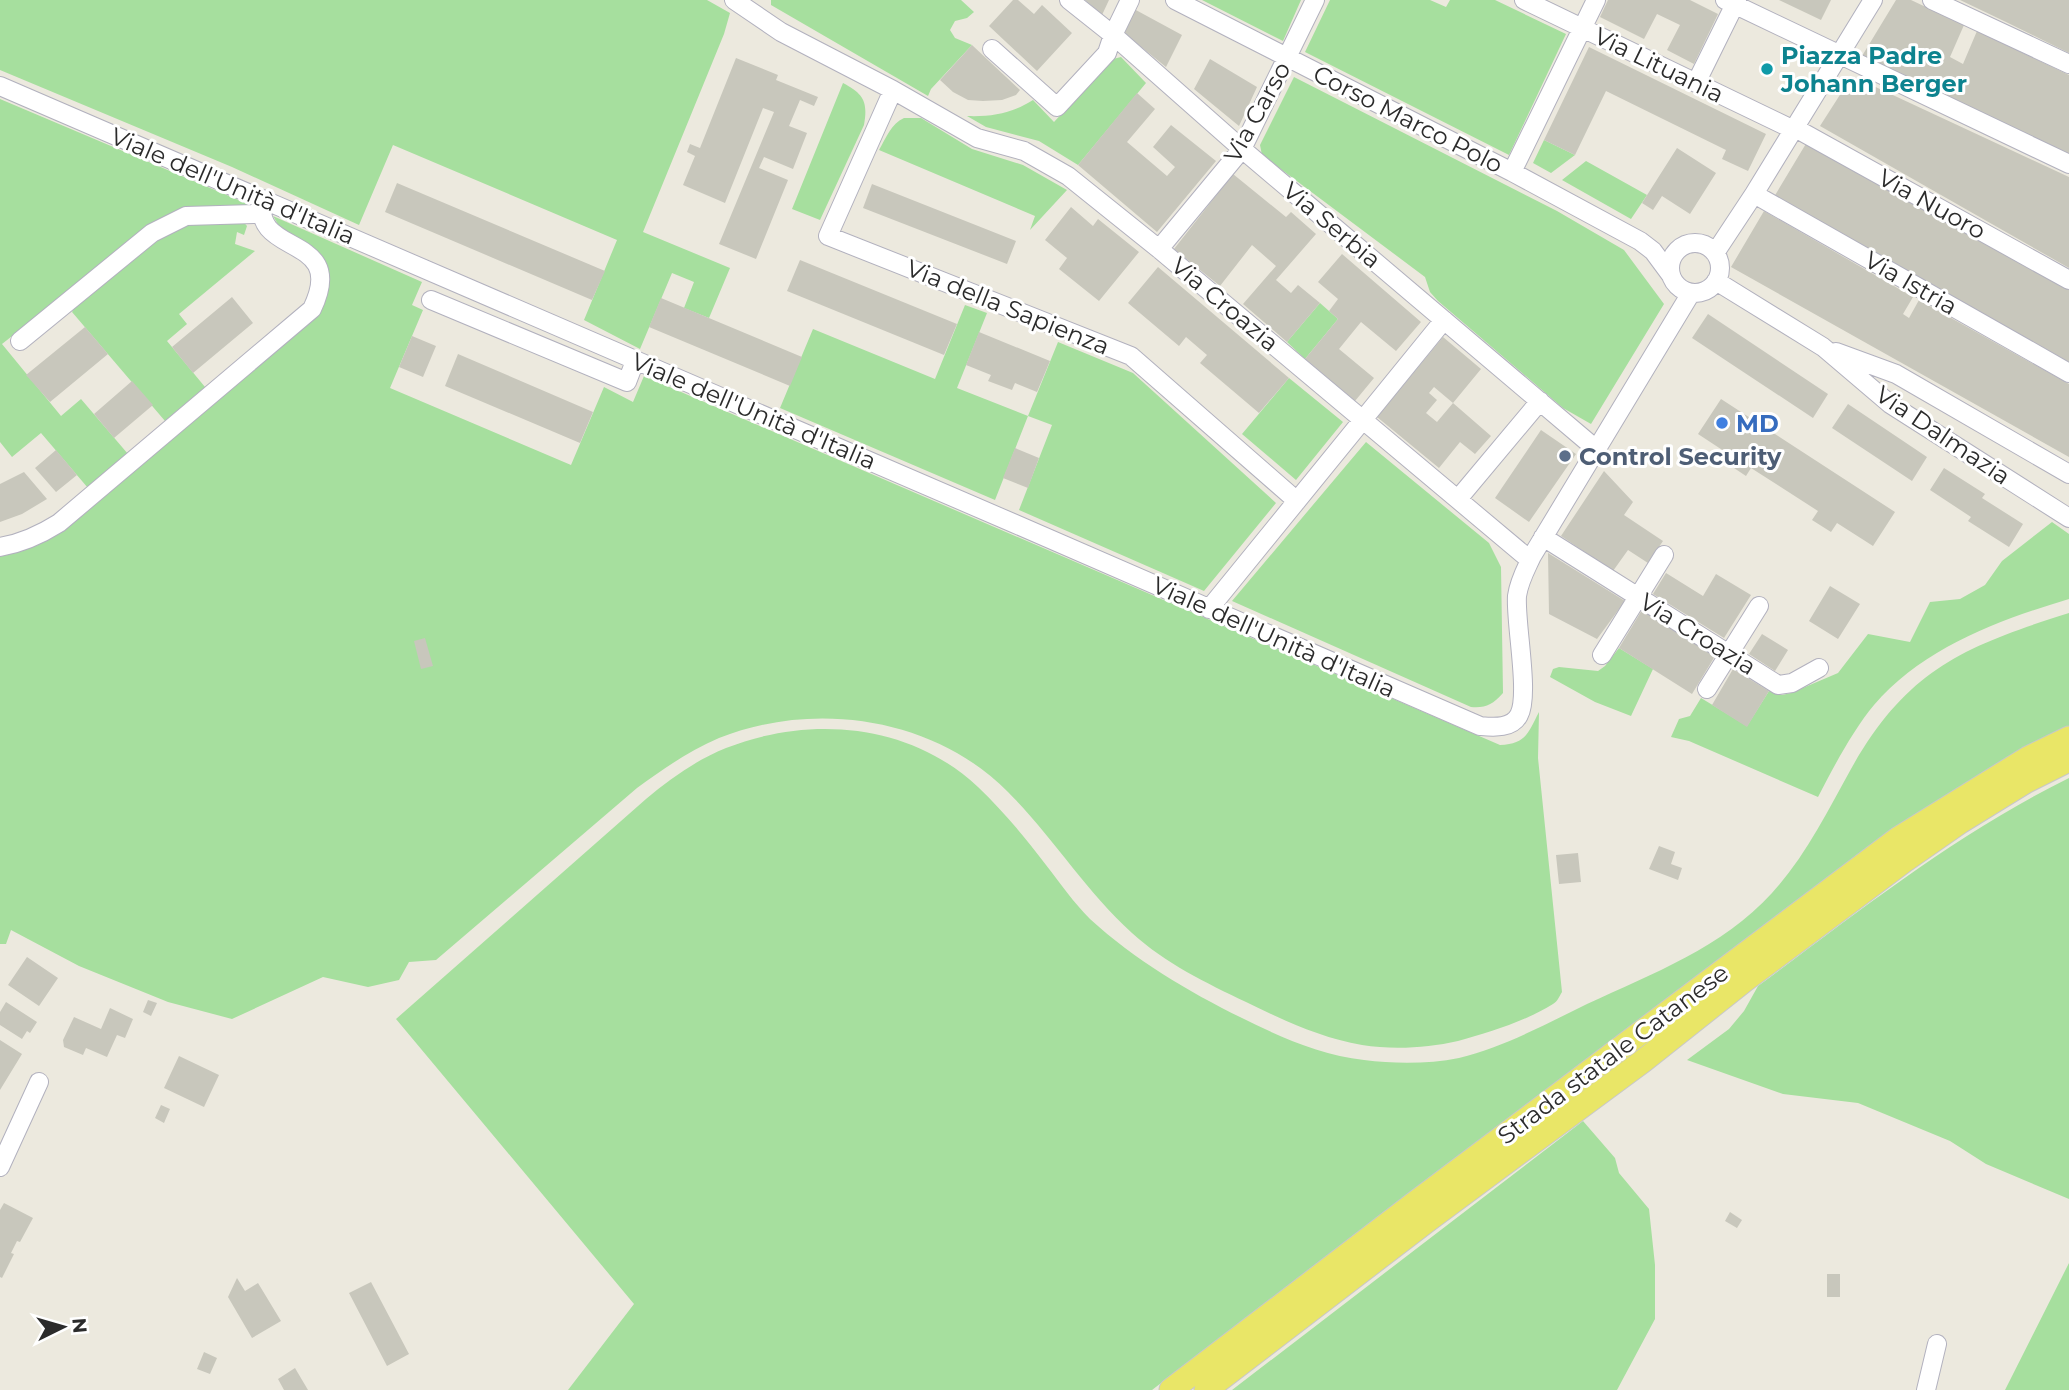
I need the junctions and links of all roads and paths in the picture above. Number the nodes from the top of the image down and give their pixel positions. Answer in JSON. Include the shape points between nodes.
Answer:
{"nodes":[{"id":1,"x":1069,"y":0,"type":"edge"},
{"id":2,"x":1129,"y":0,"type":"edge"},
{"id":3,"x":1175,"y":0,"type":"edge"},
{"id":4,"x":1315,"y":0,"type":"edge"},
{"id":5,"x":1524,"y":0,"type":"edge"},
{"id":6,"x":1596,"y":0,"type":"edge"},
{"id":7,"x":1874,"y":0,"type":"edge"},
{"id":8,"x":1932,"y":0,"type":"edge"},
{"id":9,"x":1732,"y":1,"type":"edge"},
{"id":10,"x":745,"y":3,"type":"edge"},
{"id":11,"x":1582,"y":28,"type":"junction"},
{"id":12,"x":1113,"y":36,"type":"junction"},
{"id":13,"x":992,"y":49,"type":"dead end"},
{"id":14,"x":1840,"y":55,"type":"junction"},
{"id":15,"x":1288,"y":57,"type":"junction"},
{"id":16,"x":2069,"y":64,"type":"edge"},
{"id":17,"x":1696,"y":83,"type":"junction"},
{"id":18,"x":0,"y":86,"type":"edge"},
{"id":19,"x":893,"y":90,"type":"junction"},
{"id":20,"x":1794,"y":129,"type":"junction"},
{"id":21,"x":1242,"y":149,"type":"junction"},
{"id":22,"x":2069,"y":164,"type":"edge"},
{"id":23,"x":1512,"y":172,"type":"junction"},
{"id":24,"x":1754,"y":194,"type":"junction"},
{"id":25,"x":261,"y":205,"type":"junction"},
{"id":26,"x":1640,"y":241,"type":"junction"},
{"id":27,"x":1689,"y":243,"type":"junction"},
{"id":28,"x":1159,"y":249,"type":"junction"},
{"id":29,"x":1715,"y":253,"type":"junction"},
{"id":30,"x":1670,"y":274,"type":"junction"},
{"id":31,"x":2069,"y":280,"type":"edge"},
{"id":32,"x":1716,"y":281,"type":"junction"},
{"id":33,"x":1691,"y":292,"type":"junction"},
{"id":34,"x":431,"y":300,"type":"dead end"},
{"id":35,"x":1444,"y":320,"type":"junction"},
{"id":36,"x":20,"y":341,"type":"dead end"},
{"id":37,"x":1823,"y":347,"type":"junction"},
{"id":38,"x":635,"y":361,"type":"junction"},
{"id":39,"x":2069,"y":373,"type":"edge"},
{"id":40,"x":1540,"y":401,"type":"junction"},
{"id":41,"x":1363,"y":420,"type":"junction"},
{"id":42,"x":1596,"y":449,"type":"junction"},
{"id":43,"x":2069,"y":474,"type":"edge"},
{"id":44,"x":1458,"y":499,"type":"junction"},
{"id":45,"x":1297,"y":501,"type":"junction"},
{"id":46,"x":2069,"y":518,"type":"edge"},
{"id":47,"x":1543,"y":537,"type":"junction"},
{"id":48,"x":0,"y":547,"type":"edge"},
{"id":49,"x":1664,"y":555,"type":"dead end"},
{"id":50,"x":1530,"y":560,"type":"junction"},
{"id":51,"x":1639,"y":596,"type":"junction"},
{"id":52,"x":1759,"y":606,"type":"dead end"},
{"id":53,"x":1209,"y":609,"type":"junction"},
{"id":54,"x":1729,"y":653,"type":"junction"},
{"id":55,"x":1602,"y":655,"type":"dead end"},
{"id":56,"x":1819,"y":668,"type":"dead end"},
{"id":57,"x":1707,"y":689,"type":"dead end"},
{"id":58,"x":2069,"y":738,"type":"edge"},
{"id":59,"x":2069,"y":760,"type":"edge"},
{"id":60,"x":39,"y":1082,"type":"dead end"},
{"id":61,"x":0,"y":1167,"type":"edge"},
{"id":62,"x":1937,"y":1344,"type":"dead end"},
{"id":63,"x":1171,"y":1390,"type":"edge"},
{"id":64,"x":1206,"y":1390,"type":"edge"},
{"id":65,"x":1926,"y":1390,"type":"edge"}],
"edges":[{"from":1,"to":12,"type":"street","name":"Via Serbia"},
{"from":2,"to":12,"type":"street"},
{"from":3,"to":15,"type":"street","name":"Corso Marco Polo"},
{"from":4,"to":15,"type":"street","name":"Via Carso"},
{"from":5,"to":11,"type":"street","name":"Via Lituania"},
{"from":6,"to":11,"type":"street"},
{"from":7,"to":14,"type":"street"},
{"from":8,"to":16,"type":"street"},
{"from":9,"to":14,"type":"street"},
{"from":9,"to":17,"type":"street"},
{"from":10,"to":19,"type":"street","name":"Via Croazia","via":[[781,33]]},
{"from":11,"to":17,"type":"street","name":"Via Lituania"},
{"from":11,"to":23,"type":"street"},
{"from":12,"to":13,"type":"street","via":[[1107,53],[1056,107]]},
{"from":12,"to":21,"type":"street","name":"Via Serbia"},
{"from":14,"to":20,"type":"street"},
{"from":14,"to":22,"type":"street"},
{"from":15,"to":21,"type":"street","name":"Via Carso"},
{"from":15,"to":23,"type":"street","name":"Corso Marco Polo"},
{"from":17,"to":20,"type":"street","name":"Via Lituania"},
{"from":18,"to":25,"type":"street","name":"Viale dell'Unità d'Italia"},
{"from":19,"to":28,"type":"street","name":"Via Croazia","via":[[977,138],[1051,164]]},
{"from":19,"to":45,"type":"street","name":"Via della Sapienza","via":[[828,236],[1131,356]]},
{"from":20,"to":24,"type":"street"},
{"from":20,"to":31,"type":"street","name":"Via Nuoro"},
{"from":21,"to":28,"type":"street","name":"Via Carso"},
{"from":21,"to":35,"type":"street","name":"Via Serbia"},
{"from":23,"to":26,"type":"street","name":"Corso Marco Polo"},
{"from":24,"to":29,"type":"street"},
{"from":24,"to":39,"type":"street","name":"Via Istria"},
{"from":25,"to":36,"type":"street","via":[[254,214],[186,216],[169,223]]},
{"from":25,"to":38,"type":"street","name":"Viale dell'Unità d'Italia"},
{"from":25,"to":48,"type":"street","via":[[263,221],[273,234],[303,250],[320,271],[319,294],[312,309],[60,523],[38,536]]},
{"from":26,"to":27,"type":"street"},
{"from":26,"to":30,"type":"street"},
{"from":27,"to":29,"type":"street","via":[[1708,246]]},
{"from":27,"to":30,"type":"street","via":[[1673,254]]},
{"from":28,"to":41,"type":"street","name":"Via Croazia"},
{"from":29,"to":32,"type":"street","via":[[1720,271]]},
{"from":30,"to":33,"type":"street","via":[[1681,289]]},
{"from":32,"to":33,"type":"street","via":[[1710,288]]},
{"from":32,"to":37,"type":"street","name":"Via Dalmazia"},
{"from":33,"to":42,"type":"street"},
{"from":34,"to":38,"type":"street","via":[[627,382]]},
{"from":35,"to":40,"type":"street","name":"Via Serbia"},
{"from":35,"to":41,"type":"street"},
{"from":37,"to":43,"type":"street","name":"Via Dalmazia","via":[[1896,374]]},
{"from":37,"to":46,"type":"street","name":"Via Dalmazia","via":[[1890,404]]},
{"from":38,"to":53,"type":"street","name":"Viale dell'Unità d'Italia"},
{"from":40,"to":42,"type":"street","name":"Via Serbia"},
{"from":40,"to":44,"type":"street"},
{"from":41,"to":44,"type":"street","name":"Via Croazia"},
{"from":41,"to":45,"type":"street"},
{"from":42,"to":47,"type":"street"},
{"from":44,"to":50,"type":"street","name":"Via Croazia"},
{"from":45,"to":53,"type":"street"},
{"from":47,"to":50,"type":"street"},
{"from":47,"to":51,"type":"street","name":"Via Croazia"},
{"from":49,"to":51,"type":"street"},
{"from":50,"to":53,"type":"street","name":"Viale dell'Unità d'Italia","via":[[1517,598],[1523,696],[1519,715],[1509,725],[1480,726]]},
{"from":51,"to":54,"type":"street","name":"Via Croazia"},
{"from":51,"to":55,"type":"street"},
{"from":52,"to":54,"type":"street"},
{"from":54,"to":56,"type":"street","name":"Via Croazia","via":[[1778,685],[1792,683]]},
{"from":54,"to":57,"type":"street"},
{"from":58,"to":63,"type":"main road","name":"Strada statale Catanese","via":[[2028,758],[1899,838]]},
{"from":59,"to":64,"type":"main road","name":"Strada statale Catanese","via":[[1970,815],[1904,861]]},
{"from":60,"to":61,"type":"street"},
{"from":62,"to":65,"type":"street"}]}
